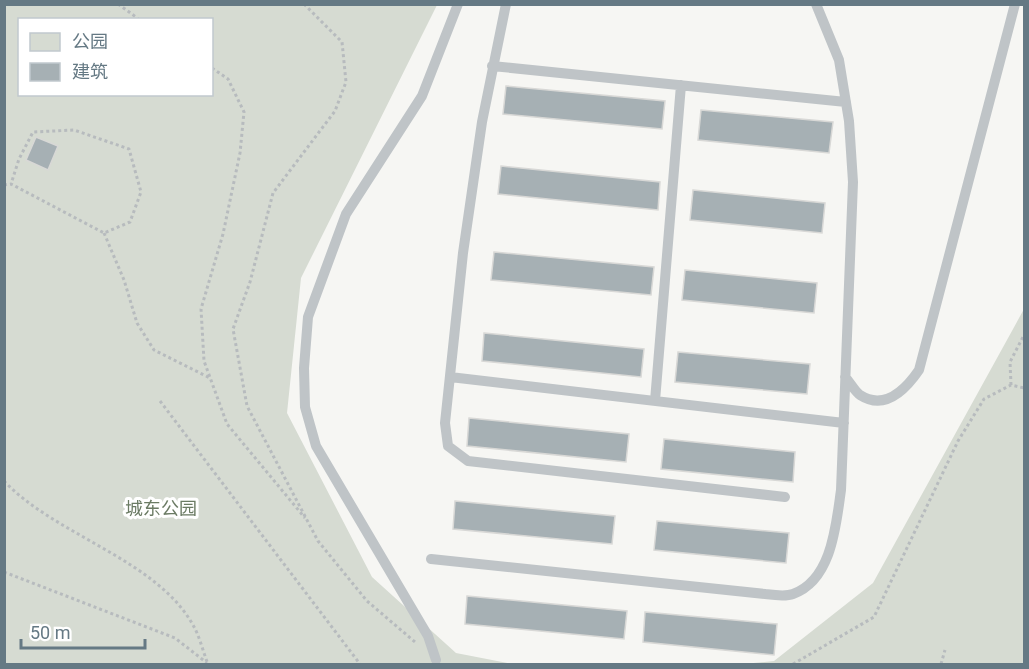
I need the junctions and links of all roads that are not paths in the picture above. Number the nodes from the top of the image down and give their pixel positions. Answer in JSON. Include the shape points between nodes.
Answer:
{"nodes":[{"id":1,"x":458,"y":4,"type":"edge"},
{"id":2,"x":506,"y":4,"type":"edge"},
{"id":3,"x":816,"y":4,"type":"edge"},
{"id":4,"x":1015,"y":4,"type":"edge"},
{"id":5,"x":492,"y":66,"type":"junction"},
{"id":6,"x":681,"y":86,"type":"junction"},
{"id":7,"x":846,"y":102,"type":"junction"},
{"id":8,"x":450,"y":377,"type":"junction"},
{"id":9,"x":845,"y":377,"type":"junction"},
{"id":10,"x":655,"y":401,"type":"junction"},
{"id":11,"x":844,"y":423,"type":"junction"},
{"id":12,"x":785,"y":497,"type":"dead end"},
{"id":13,"x":431,"y":559,"type":"dead end"},
{"id":14,"x":436,"y":660,"type":"dead end"}],
"edges":[{"from":1,"to":14,"type":"lane","via":[[422,96],[346,214],[308,317],[304,368],[305,407],[316,446],[428,636]]},
{"from":2,"to":5,"type":"lane"},
{"from":3,"to":7,"type":"lane","via":[[839,60]]},
{"from":4,"to":9,"type":"lane","via":[[919,370],[907,388],[889,399],[859,395]]},
{"from":5,"to":6,"type":"lane"},
{"from":5,"to":8,"type":"lane","via":[[463,253]]},
{"from":6,"to":7,"type":"lane"},
{"from":6,"to":10,"type":"lane"},
{"from":7,"to":9,"type":"lane","via":[[853,182]]},
{"from":8,"to":10,"type":"lane"},
{"from":8,"to":12,"type":"lane","via":[[445,423],[448,446],[468,460]]},
{"from":9,"to":11,"type":"lane"},
{"from":10,"to":11,"type":"lane"},
{"from":11,"to":13,"type":"lane","via":[[834,536],[815,579],[790,595]]}]}
